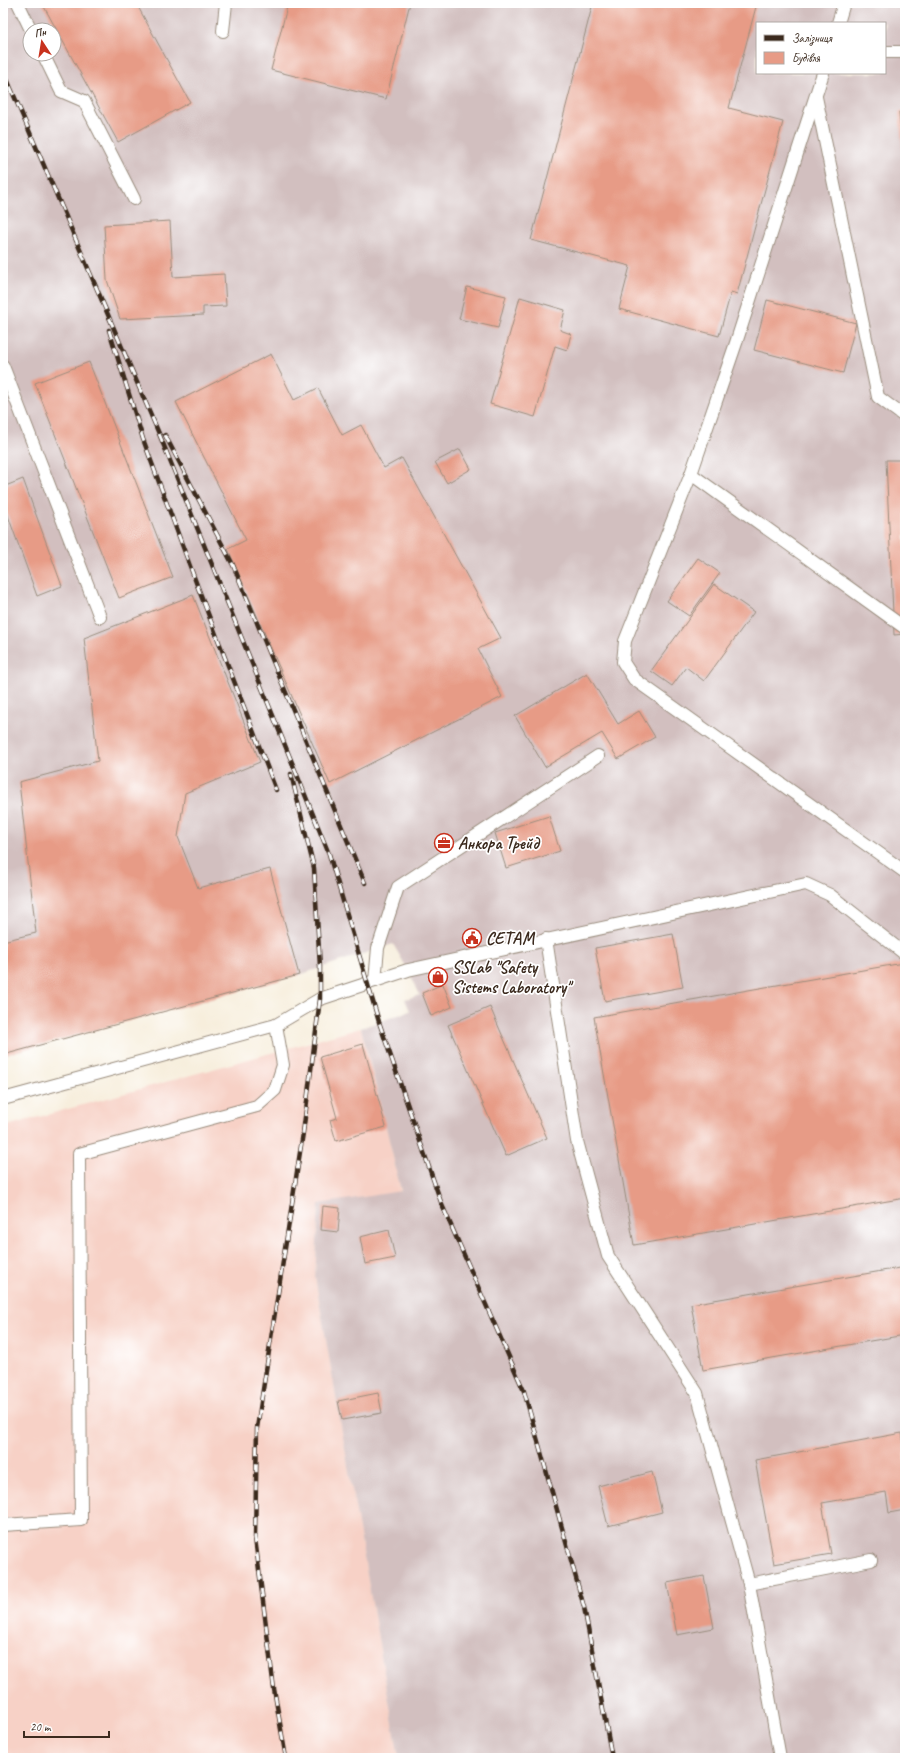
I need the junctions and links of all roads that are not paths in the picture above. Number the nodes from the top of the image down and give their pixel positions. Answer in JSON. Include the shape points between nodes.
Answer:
{"nodes":[{"id":1,"x":18,"y":3,"type":"edge"},
{"id":2,"x":226,"y":3,"type":"edge"},
{"id":3,"x":844,"y":3,"type":"edge"},
{"id":4,"x":27,"y":22,"type":"edge"},
{"id":5,"x":838,"y":22,"type":"edge"},
{"id":6,"x":223,"y":31,"type":"dead end"},
{"id":7,"x":886,"y":52,"type":"edge"},
{"id":8,"x":905,"y":52,"type":"edge"},
{"id":9,"x":47,"y":62,"type":"edge"},
{"id":10,"x":823,"y":74,"type":"edge"},
{"id":11,"x":816,"y":95,"type":"junction"},
{"id":12,"x":134,"y":199,"type":"dead end"},
{"id":13,"x":3,"y":366,"type":"edge"},
{"id":14,"x":905,"y":417,"type":"edge"},
{"id":15,"x":691,"y":474,"type":"junction"},
{"id":16,"x":100,"y":617,"type":"dead end"},
{"id":17,"x":905,"y":628,"type":"edge"},
{"id":18,"x":598,"y":756,"type":"dead end"},
{"id":19,"x":905,"y":872,"type":"edge"},
{"id":20,"x":546,"y":939,"type":"junction"},
{"id":21,"x":905,"y":954,"type":"edge"},
{"id":22,"x":375,"y":981,"type":"junction"},
{"id":23,"x":276,"y":1025,"type":"junction"},
{"id":24,"x":3,"y":1099,"type":"edge"},
{"id":25,"x":3,"y":1525,"type":"edge"},
{"id":26,"x":870,"y":1560,"type":"dead end"},
{"id":27,"x":749,"y":1584,"type":"junction"},
{"id":28,"x":780,"y":1758,"type":"edge"}],
"edges":[{"from":1,"to":4,"type":"lane"},
{"from":2,"to":6,"type":"lane"},
{"from":3,"to":5,"type":"lane"},
{"from":7,"to":8,"type":"lane"},
{"from":9,"to":12,"type":"lane","via":[[61,91],[84,101]]},
{"from":10,"to":11,"type":"lane"},
{"from":11,"to":14,"type":"lane","via":[[878,397]]},
{"from":11,"to":15,"type":"lane","via":[[736,344]]},
{"from":13,"to":16,"type":"lane"},
{"from":15,"to":17,"type":"lane"},
{"from":15,"to":19,"type":"lane","via":[[625,641],[623,662],[634,679]]},
{"from":18,"to":22,"type":"lane","via":[[398,887],[378,948]]},
{"from":20,"to":21,"type":"lane","via":[[806,884],[830,895]]},
{"from":20,"to":22,"type":"lane","via":[[408,970]]},
{"from":20,"to":27,"type":"lane","via":[[577,1141],[608,1256],[697,1393]]},
{"from":22,"to":23,"type":"lane","via":[[320,999]]},
{"from":23,"to":24,"type":"lane"},
{"from":23,"to":25,"type":"lane","via":[[283,1065],[275,1090],[257,1106],[79,1154],[81,1520]]},
{"from":26,"to":27,"type":"lane"},
{"from":27,"to":28,"type":"lane"}]}
